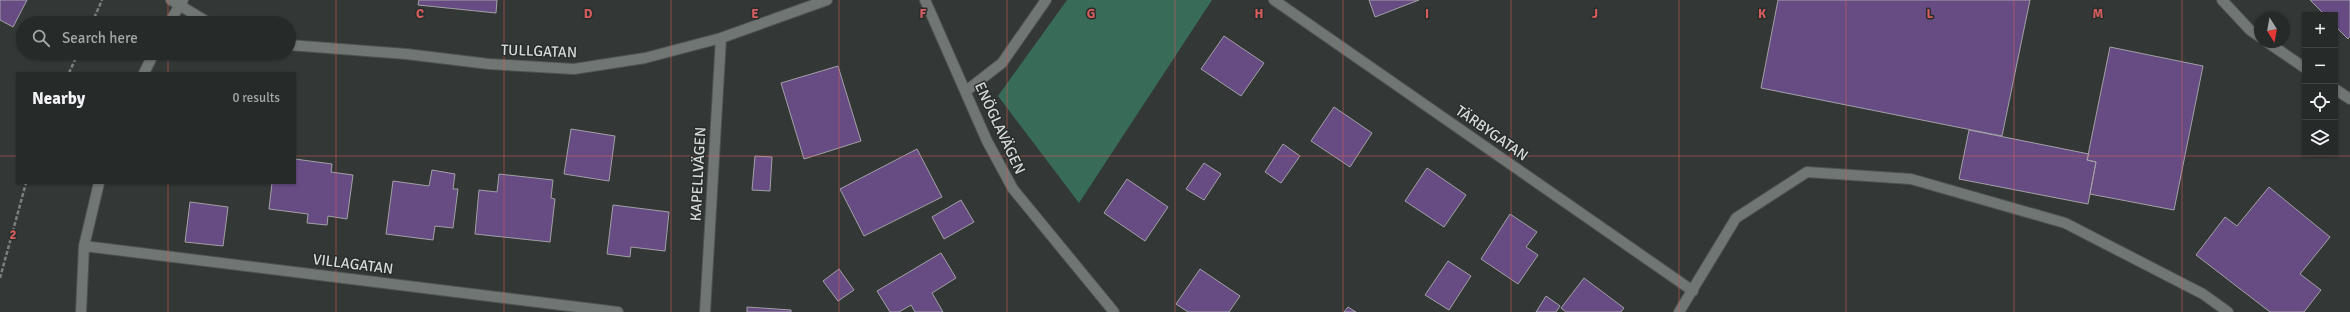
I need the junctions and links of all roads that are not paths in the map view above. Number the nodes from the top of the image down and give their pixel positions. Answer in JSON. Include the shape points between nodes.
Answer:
{"nodes":[{"id":1,"x":827,"y":0,"type":"edge"},
{"id":2,"x":925,"y":0,"type":"edge"},
{"id":3,"x":1046,"y":0,"type":"edge"},
{"id":4,"x":1274,"y":0,"type":"edge"},
{"id":5,"x":2222,"y":0,"type":"edge"},
{"id":6,"x":178,"y":2,"type":"edge"},
{"id":7,"x":172,"y":16,"type":"edge"},
{"id":8,"x":199,"y":16,"type":"edge"},
{"id":9,"x":2254,"y":33,"type":"edge"},
{"id":10,"x":721,"y":38,"type":"junction"},
{"id":11,"x":296,"y":45,"type":"edge"},
{"id":12,"x":2277,"y":48,"type":"edge"},
{"id":13,"x":150,"y":60,"type":"edge"},
{"id":14,"x":2302,"y":66,"type":"edge"},
{"id":15,"x":144,"y":72,"type":"edge"},
{"id":16,"x":966,"y":91,"type":"junction"},
{"id":17,"x":2338,"y":91,"type":"edge"},
{"id":18,"x":2350,"y":99,"type":"edge"},
{"id":19,"x":99,"y":184,"type":"edge"},
{"id":20,"x":84,"y":246,"type":"junction"},
{"id":21,"x":1693,"y":291,"type":"junction"},
{"id":22,"x":81,"y":312,"type":"edge"},
{"id":23,"x":618,"y":312,"type":"edge"},
{"id":24,"x":705,"y":312,"type":"edge"},
{"id":25,"x":1114,"y":312,"type":"edge"},
{"id":26,"x":1679,"y":312,"type":"edge"},
{"id":27,"x":2228,"y":312,"type":"edge"}],
"edges":[{"from":1,"to":10,"type":"street","name":"TULLGATAN"},
{"from":2,"to":16,"type":"street","name":"ENÖGLAVÄGEN"},
{"from":3,"to":16,"type":"street","via":[[1002,64]]},
{"from":4,"to":21,"type":"street","name":"TÄRBYGATAN"},
{"from":5,"to":9,"type":"street"},
{"from":6,"to":7,"type":"street"},
{"from":6,"to":8,"type":"street"},
{"from":10,"to":11,"type":"street","name":"TULLGATAN","via":[[645,58],[574,69],[489,64]]},
{"from":10,"to":24,"type":"street","name":"KAPELLVÄGEN"},
{"from":12,"to":14,"type":"street"},
{"from":13,"to":15,"type":"street"},
{"from":16,"to":25,"type":"street","name":"ENÖGLAVÄGEN","via":[[987,141],[1013,189]]},
{"from":17,"to":18,"type":"street"},
{"from":19,"to":20,"type":"street"},
{"from":20,"to":22,"type":"street"},
{"from":20,"to":23,"type":"street","name":"VILLAGATAN"},
{"from":21,"to":26,"type":"street"},
{"from":21,"to":27,"type":"street","via":[[1736,218],[1807,172],[1911,179],[2065,222],[2203,294]]}]}
